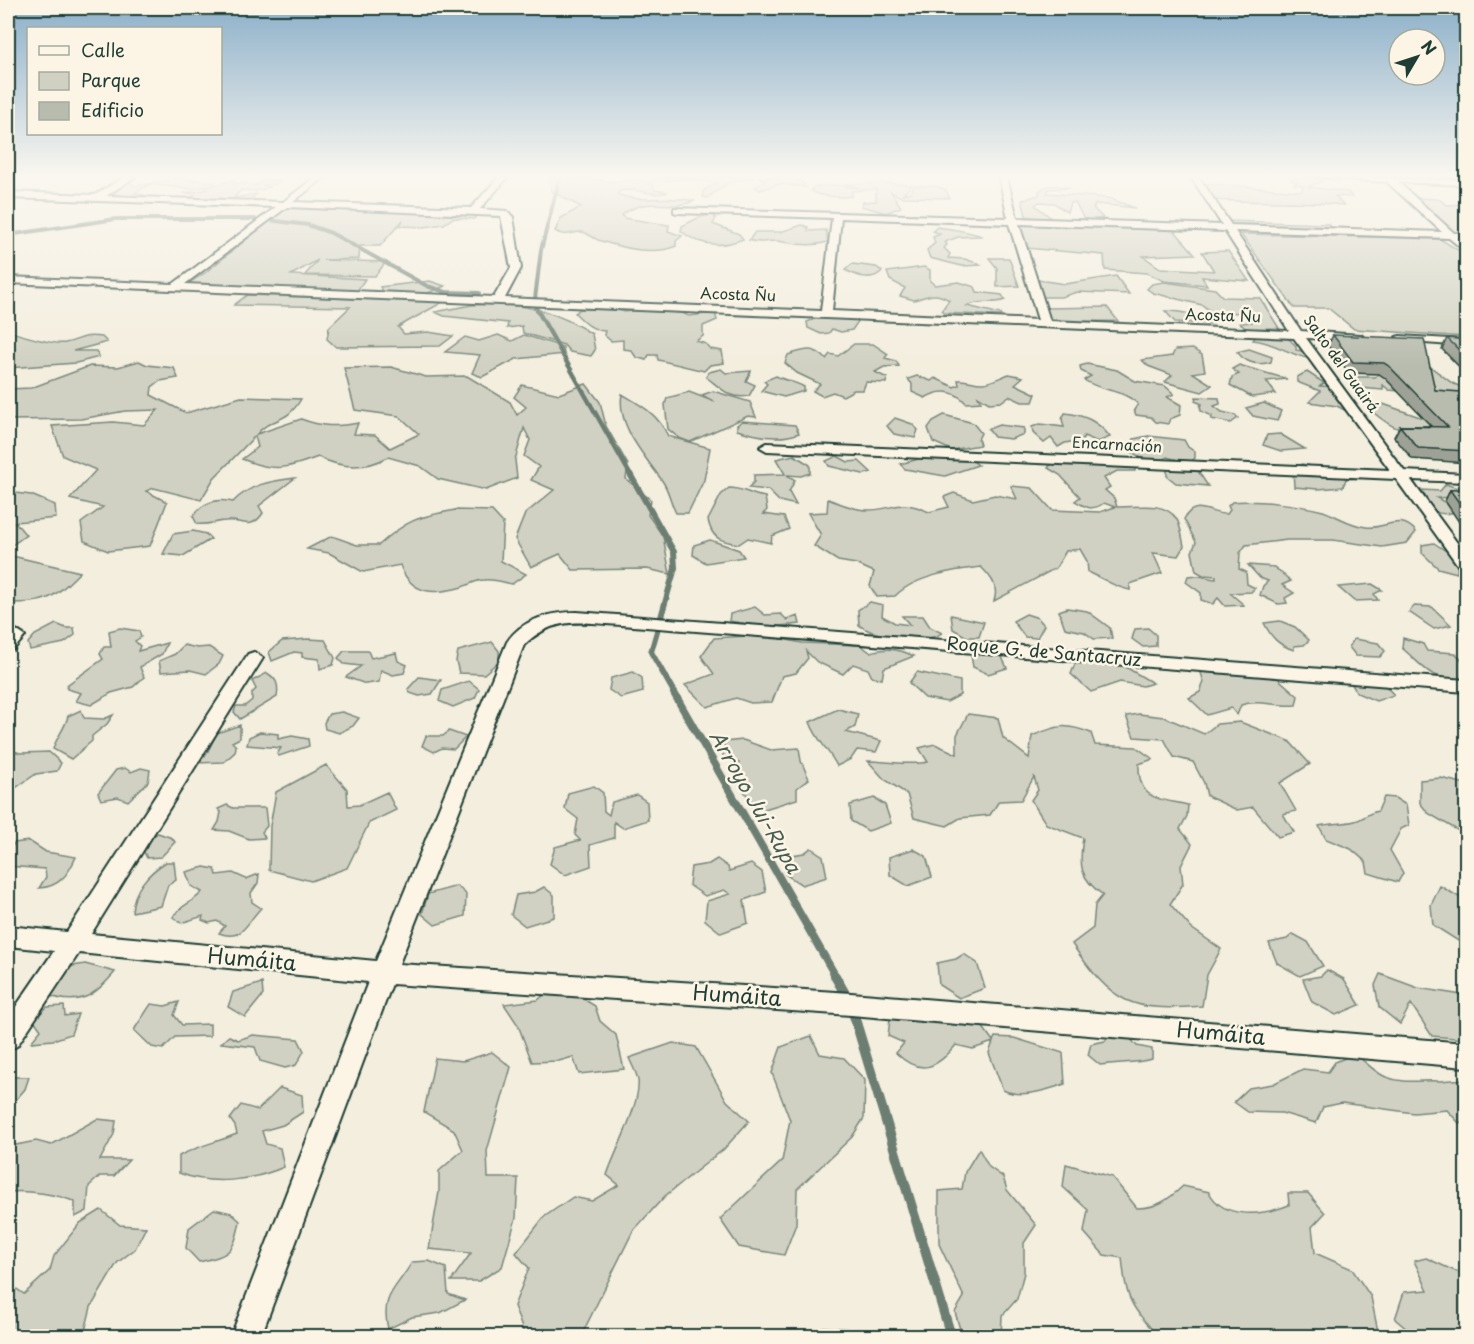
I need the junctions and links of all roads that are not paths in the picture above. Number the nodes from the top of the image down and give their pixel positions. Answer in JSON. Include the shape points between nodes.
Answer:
{"nodes":[{"id":1,"x":239,"y":240,"type":"edge"},
{"id":2,"x":512,"y":240,"type":"edge"},
{"id":3,"x":834,"y":240,"type":"edge"},
{"id":4,"x":1019,"y":240,"type":"edge"},
{"id":5,"x":1236,"y":240,"type":"edge"},
{"id":6,"x":8,"y":280,"type":"edge"},
{"id":7,"x":174,"y":288,"type":"junction"},
{"id":8,"x":498,"y":300,"type":"junction"},
{"id":9,"x":826,"y":314,"type":"junction"},
{"id":10,"x":1045,"y":324,"type":"junction"},
{"id":11,"x":1298,"y":334,"type":"junction"},
{"id":12,"x":1365,"y":338,"type":"edge"},
{"id":13,"x":1388,"y":339,"type":"edge"},
{"id":14,"x":1467,"y":343,"type":"edge"},
{"id":15,"x":767,"y":447,"type":"dead end"},
{"id":16,"x":1402,"y":475,"type":"junction"},
{"id":17,"x":1467,"y":478,"type":"edge"},
{"id":18,"x":1467,"y":565,"type":"edge"},
{"id":19,"x":254,"y":658,"type":"dead end"},
{"id":20,"x":1467,"y":686,"type":"edge"},
{"id":21,"x":8,"y":936,"type":"edge"},
{"id":22,"x":72,"y":944,"type":"junction"},
{"id":23,"x":384,"y":972,"type":"junction"},
{"id":24,"x":8,"y":1038,"type":"edge"},
{"id":25,"x":1467,"y":1055,"type":"edge"},
{"id":26,"x":246,"y":1336,"type":"edge"}],
"edges":[{"from":1,"to":7,"type":"street"},
{"from":2,"to":8,"type":"street","via":[[516,268]]},
{"from":3,"to":9,"type":"street"},
{"from":4,"to":10,"type":"street"},
{"from":5,"to":11,"type":"street","name":"Salto del Guairá"},
{"from":6,"to":7,"type":"street","name":"Acosta Ñu"},
{"from":7,"to":8,"type":"street","name":"Acosta Ñu"},
{"from":8,"to":9,"type":"street","name":"Acosta Ñu"},
{"from":9,"to":10,"type":"street","name":"Acosta Ñu"},
{"from":10,"to":11,"type":"street","name":"Acosta Ñu"},
{"from":11,"to":12,"type":"street","name":"Acosta Ñu"},
{"from":11,"to":16,"type":"street","name":"Salto del Guairá"},
{"from":13,"to":14,"type":"street"},
{"from":15,"to":16,"type":"street","name":"Encarnación"},
{"from":16,"to":17,"type":"street","name":"Encarnación"},
{"from":16,"to":18,"type":"street","name":"Salto del Guairá"},
{"from":19,"to":22,"type":"street"},
{"from":20,"to":23,"type":"street","name":"Roque G. de Santacruz","via":[[680,624],[548,618],[530,627],[516,642]]},
{"from":21,"to":22,"type":"street","name":"Humáita"},
{"from":22,"to":23,"type":"street","name":"Humáita"},
{"from":22,"to":24,"type":"street"},
{"from":23,"to":25,"type":"street","name":"Humáita","via":[[850,1004]]},
{"from":23,"to":26,"type":"street","name":"Roque G. de Santacruz"}]}
